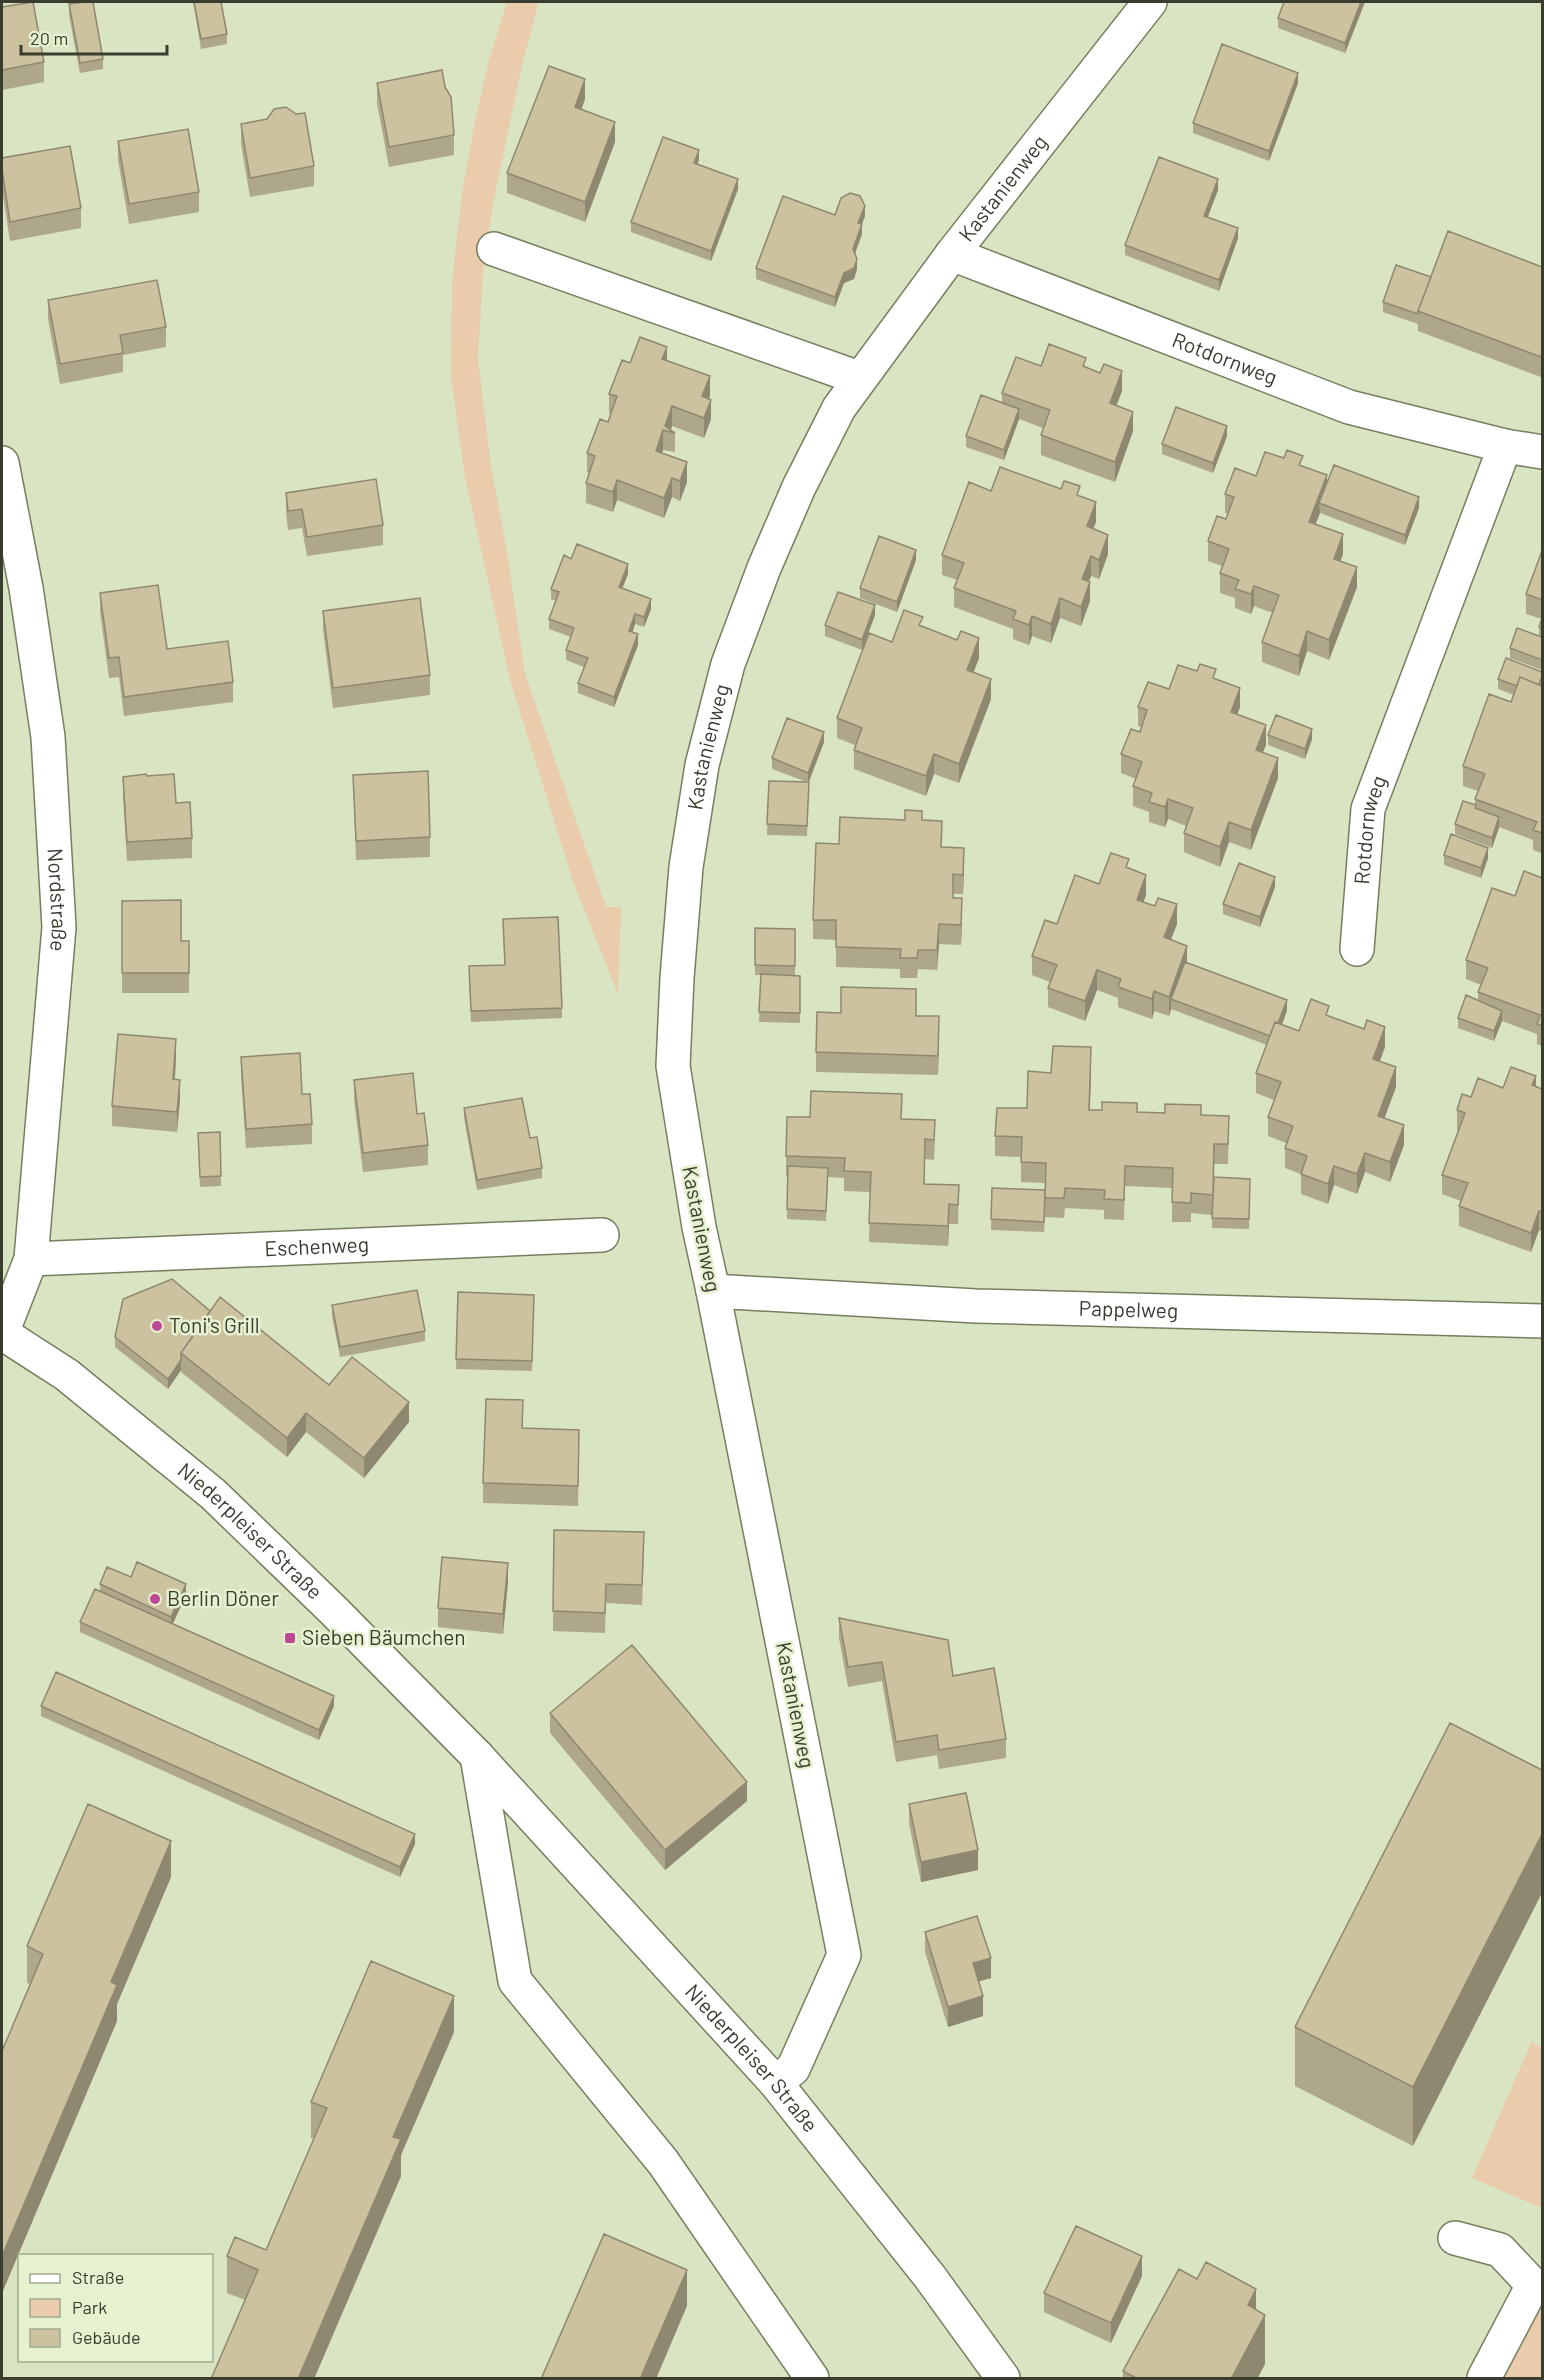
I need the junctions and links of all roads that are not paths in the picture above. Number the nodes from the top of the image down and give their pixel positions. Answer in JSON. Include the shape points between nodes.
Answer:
{"nodes":[{"id":1,"x":1150,"y":2,"type":"edge"},
{"id":2,"x":494,"y":249,"type":"dead end"},
{"id":3,"x":952,"y":254,"type":"junction"},
{"id":4,"x":859,"y":378,"type":"junction"},
{"id":5,"x":1505,"y":446,"type":"junction"},
{"id":6,"x":1542,"y":452,"type":"edge"},
{"id":7,"x":2,"y":463,"type":"edge"},
{"id":8,"x":1357,"y":950,"type":"dead end"},
{"id":9,"x":602,"y":1235,"type":"dead end"},
{"id":10,"x":31,"y":1259,"type":"junction"},
{"id":11,"x":713,"y":1291,"type":"junction"},
{"id":12,"x":1542,"y":1321,"type":"edge"},
{"id":13,"x":2,"y":1333,"type":"edge"},
{"id":14,"x":477,"y":1756,"type":"junction"},
{"id":15,"x":775,"y":2082,"type":"junction"},
{"id":16,"x":1455,"y":2238,"type":"dead end"},
{"id":17,"x":812,"y":2379,"type":"edge"},
{"id":18,"x":1003,"y":2379,"type":"edge"},
{"id":19,"x":1484,"y":2379,"type":"edge"}],
"edges":[{"from":1,"to":3,"type":"street","name":"Kastanienweg"},
{"from":2,"to":4,"type":"street"},
{"from":3,"to":4,"type":"street","name":"Kastanienweg"},
{"from":3,"to":5,"type":"street","name":"Rotdornweg","via":[[1349,407]]},
{"from":4,"to":11,"type":"street","name":"Kastanienweg","via":[[804,477],[764,568],[728,664],[702,765],[687,867],[673,1066]]},
{"from":5,"to":6,"type":"street","name":"Rotdornweg"},
{"from":5,"to":8,"type":"street","name":"Rotdornweg","via":[[1368,809]]},
{"from":7,"to":10,"type":"street","name":"Nordstraße","via":[[48,736],[59,927]]},
{"from":9,"to":10,"type":"street","name":"Eschenweg"},
{"from":10,"to":13,"type":"street","name":"Nordstraße"},
{"from":11,"to":12,"type":"street","name":"Pappelweg","via":[[976,1306]]},
{"from":11,"to":15,"type":"street","name":"Kastanienweg","via":[[844,1955],[793,2069]]},
{"from":13,"to":14,"type":"street","name":"Niederpleiser Straße","via":[[67,1375],[213,1494]]},
{"from":14,"to":15,"type":"street","name":"Niederpleiser Straße"},
{"from":14,"to":17,"type":"street","via":[[515,1981],[663,2162]]},
{"from":15,"to":18,"type":"street","name":"Niederpleiser Straße","via":[[930,2277]]},
{"from":16,"to":19,"type":"street","via":[[1500,2250],[1533,2285]]}]}
